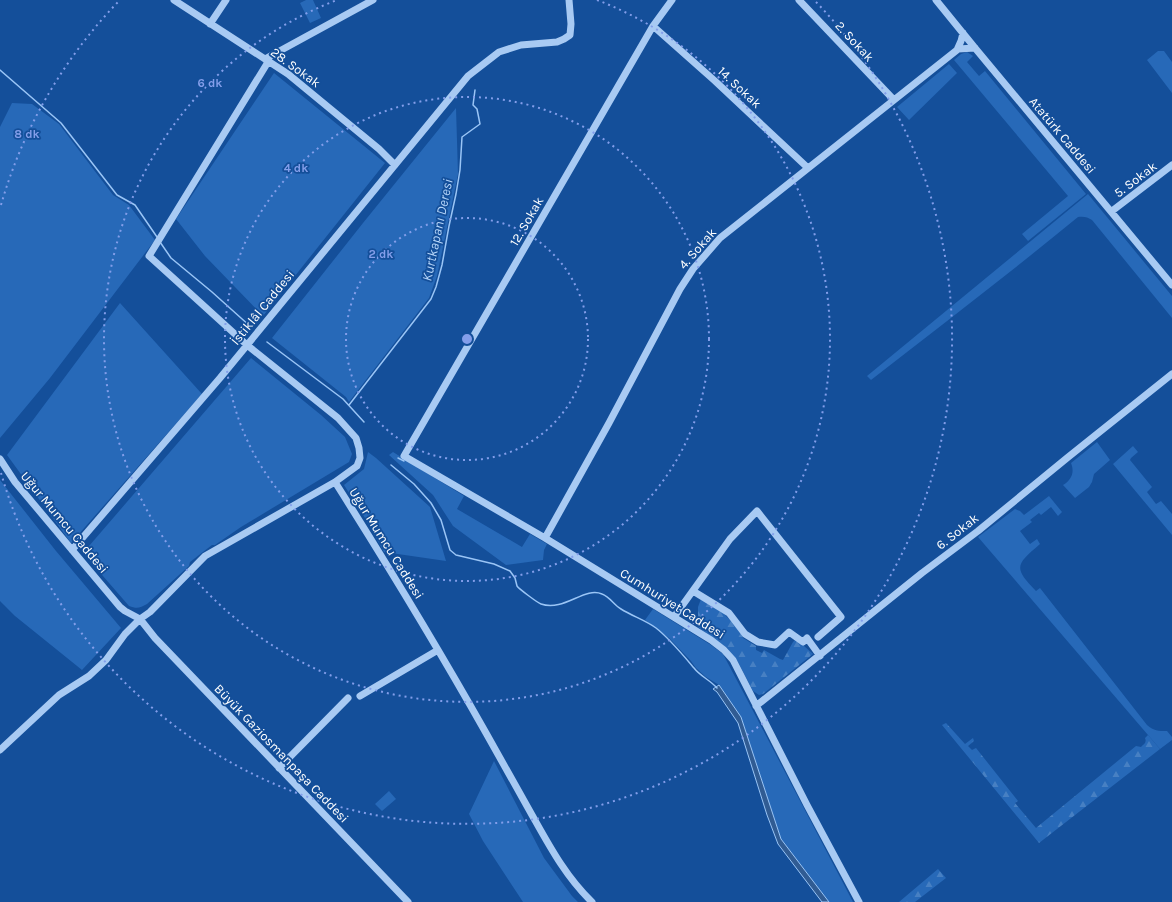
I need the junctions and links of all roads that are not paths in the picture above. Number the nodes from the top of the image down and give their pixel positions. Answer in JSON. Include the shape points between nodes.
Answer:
{"nodes":[{"id":1,"x":174,"y":0,"type":"edge"},
{"id":2,"x":226,"y":0,"type":"edge"},
{"id":3,"x":569,"y":0,"type":"edge"},
{"id":4,"x":672,"y":0,"type":"edge"},
{"id":5,"x":800,"y":0,"type":"edge"},
{"id":6,"x":936,"y":0,"type":"edge"},
{"id":7,"x":370,"y":1,"type":"edge"},
{"id":8,"x":210,"y":24,"type":"junction"},
{"id":9,"x":653,"y":26,"type":"junction"},
{"id":10,"x":962,"y":34,"type":"junction"},
{"id":11,"x":974,"y":48,"type":"junction"},
{"id":12,"x":958,"y":49,"type":"junction"},
{"id":13,"x":267,"y":60,"type":"junction"},
{"id":14,"x":894,"y":100,"type":"junction"},
{"id":15,"x":395,"y":165,"type":"junction"},
{"id":16,"x":1172,"y":165,"type":"edge"},
{"id":17,"x":808,"y":168,"type":"junction"},
{"id":18,"x":1112,"y":211,"type":"junction"},
{"id":19,"x":1172,"y":285,"type":"edge"},
{"id":20,"x":247,"y":345,"type":"junction"},
{"id":21,"x":1172,"y":374,"type":"edge"},
{"id":22,"x":404,"y":456,"type":"joint"},
{"id":23,"x":0,"y":460,"type":"edge"},
{"id":24,"x":335,"y":482,"type":"junction"},
{"id":25,"x":545,"y":538,"type":"junction"},
{"id":26,"x":72,"y":550,"type":"junction"},
{"id":27,"x":693,"y":590,"type":"junction"},
{"id":28,"x":674,"y":618,"type":"junction"},
{"id":29,"x":140,"y":619,"type":"junction"},
{"id":30,"x":818,"y":637,"type":"dead end"},
{"id":31,"x":438,"y":650,"type":"junction"},
{"id":32,"x":820,"y":656,"type":"junction"},
{"id":33,"x":360,"y":696,"type":"dead end"},
{"id":34,"x":348,"y":698,"type":"dead end"},
{"id":35,"x":756,"y":706,"type":"junction"},
{"id":36,"x":0,"y":750,"type":"edge"},
{"id":37,"x":279,"y":768,"type":"junction"},
{"id":38,"x":408,"y":902,"type":"edge"},
{"id":39,"x":592,"y":902,"type":"edge"},
{"id":40,"x":858,"y":902,"type":"edge"}],
"edges":[{"from":1,"to":8,"type":"street","name":"28. Sokak"},
{"from":2,"to":8,"type":"street"},
{"from":3,"to":15,"type":"street","name":"İstiklâl Caddesi","via":[[570,35],[557,42],[521,45],[499,52],[468,76]]},
{"from":4,"to":9,"type":"street","name":"12. Sokak"},
{"from":5,"to":14,"type":"street","name":"2. Sokak"},
{"from":6,"to":10,"type":"street","name":"Atatürk Caddesi"},
{"from":7,"to":13,"type":"street"},
{"from":8,"to":13,"type":"street","name":"28. Sokak"},
{"from":9,"to":17,"type":"street","name":"14. Sokak"},
{"from":9,"to":22,"type":"street","name":"12. Sokak"},
{"from":10,"to":11,"type":"street","name":"Atatürk Caddesi"},
{"from":10,"to":12,"type":"street"},
{"from":11,"to":12,"type":"street"},
{"from":11,"to":18,"type":"street","name":"Atatürk Caddesi"},
{"from":12,"to":14,"type":"street","name":"4. Sokak"},
{"from":13,"to":15,"type":"street","name":"28. Sokak","via":[[288,74]]},
{"from":13,"to":20,"type":"street","via":[[149,256]]},
{"from":14,"to":17,"type":"street","name":"4. Sokak"},
{"from":15,"to":20,"type":"street","name":"İstiklâl Caddesi"},
{"from":16,"to":18,"type":"street","name":"5. Sokak"},
{"from":17,"to":25,"type":"street","name":"4. Sokak","via":[[720,238],[690,272]]},
{"from":18,"to":19,"type":"street","name":"Atatürk Caddesi"},
{"from":20,"to":24,"type":"street","via":[[338,418],[356,438],[360,453],[357,466]]},
{"from":20,"to":26,"type":"street","name":"İstiklâl Caddesi"},
{"from":21,"to":32,"type":"street","name":"6. Sokak"},
{"from":22,"to":25,"type":"street","name":"Cumhuriyet Caddesi"},
{"from":23,"to":26,"type":"street","name":"Uğur Mumcu Caddesi","via":[[15,482]]},
{"from":24,"to":29,"type":"street","name":"Uğur Mumcu Caddesi","via":[[205,556]]},
{"from":24,"to":31,"type":"street","name":"Uğur Mumcu Caddesi","via":[[386,561]]},
{"from":25,"to":28,"type":"street","name":"Cumhuriyet Caddesi"},
{"from":26,"to":29,"type":"street","name":"Uğur Mumcu Caddesi","via":[[120,606]]},
{"from":27,"to":28,"type":"street"},
{"from":27,"to":30,"type":"street","via":[[730,539],[757,511],[841,617]]},
{"from":27,"to":32,"type":"street","via":[[729,613],[745,634],[758,642],[775,645],[789,632],[803,642],[807,638]]},
{"from":28,"to":35,"type":"street","name":"Cumhuriyet Caddesi","via":[[711,640],[728,654]]},
{"from":29,"to":36,"type":"street","via":[[106,660],[89,676],[59,695]]},
{"from":29,"to":37,"type":"street","name":"Büyük Gaziosmanpaşa Caddesi"},
{"from":31,"to":33,"type":"street"},
{"from":31,"to":39,"type":"street","name":"Uğur Mumcu Caddesi","via":[[557,859]]},
{"from":32,"to":35,"type":"street","name":"6. Sokak"},
{"from":34,"to":37,"type":"street"},
{"from":35,"to":40,"type":"street","name":"Cumhuriyet Caddesi"},
{"from":37,"to":38,"type":"street","name":"Büyük Gaziosmanpaşa Caddesi"}]}
